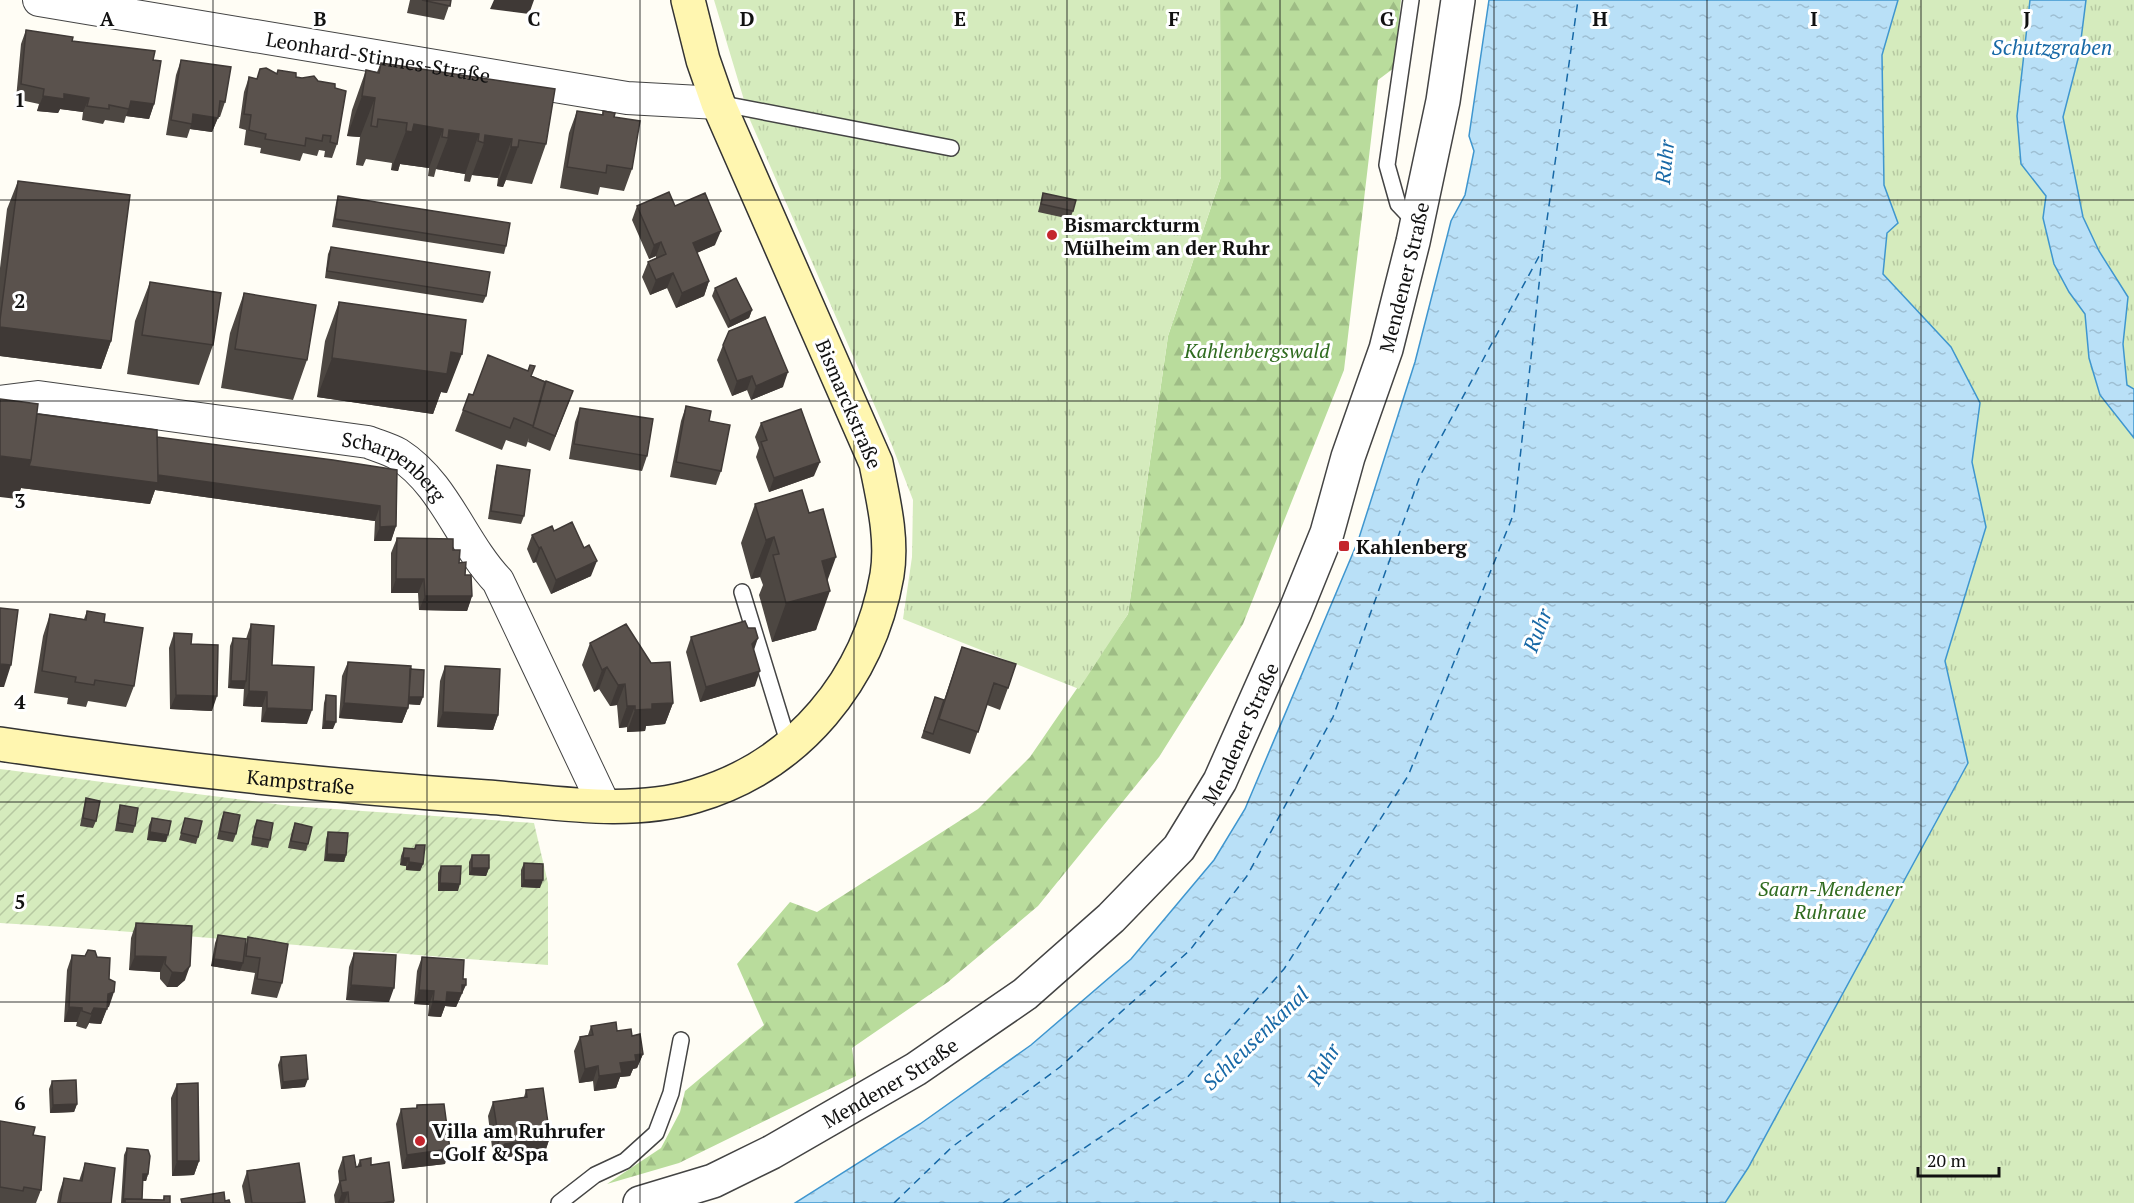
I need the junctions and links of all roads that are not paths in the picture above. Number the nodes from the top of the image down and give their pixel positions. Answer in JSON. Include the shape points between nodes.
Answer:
{"nodes":[{"id":1,"x":39,"y":0,"type":"edge"},
{"id":2,"x":688,"y":0,"type":"edge"},
{"id":3,"x":1411,"y":0,"type":"edge"},
{"id":4,"x":1458,"y":0,"type":"edge"},
{"id":5,"x":718,"y":103,"type":"junction"},
{"id":6,"x":951,"y":148,"type":"dead end"},
{"id":7,"x":1417,"y":224,"type":"junction"},
{"id":8,"x":0,"y":402,"type":"edge"},
{"id":9,"x":742,"y":592,"type":"dead end"},
{"id":10,"x":0,"y":744,"type":"edge"},
{"id":11,"x":789,"y":744,"type":"junction"},
{"id":12,"x":604,"y":805,"type":"junction"},
{"id":13,"x":681,"y":1040,"type":"dead end"},
{"id":14,"x":647,"y":1202,"type":"edge"},
{"id":15,"x":559,"y":1203,"type":"edge"}],
"edges":[{"from":1,"to":5,"type":"street","name":"Leonhard-Stinnes-Straße","via":[[627,98]]},
{"from":2,"to":5,"type":"main road","name":"Bismarckstraße"},
{"from":3,"to":7,"type":"lane","via":[[1387,165],[1398,204]]},
{"from":4,"to":7,"type":"street","name":"Mendener Straße","via":[[1443,101]]},
{"from":5,"to":6,"type":"lane"},
{"from":5,"to":11,"type":"main road","name":"Bismarckstraße","via":[[876,463],[887,520],[888,573],[872,633],[847,685],[809,730]]},
{"from":7,"to":14,"type":"street","name":"Mendener Straße","via":[[1386,349],[1348,457],[1327,533],[1220,781],[1179,848],[1111,918],[1025,994],[916,1069],[772,1152],[713,1180]]},
{"from":8,"to":12,"type":"street","name":"Scharpenberg","via":[[38,396],[368,442],[398,454],[446,504],[482,564],[498,580]]},
{"from":9,"to":11,"type":"lane"},
{"from":10,"to":12,"type":"main road","name":"Kampstraße","via":[[352,788]]},
{"from":11,"to":12,"type":"main road","name":"Bismarckstraße","via":[[729,784],[695,796],[658,804]]},
{"from":13,"to":15,"type":"lane","via":[[671,1093],[656,1133],[625,1161],[595,1175]]}]}
